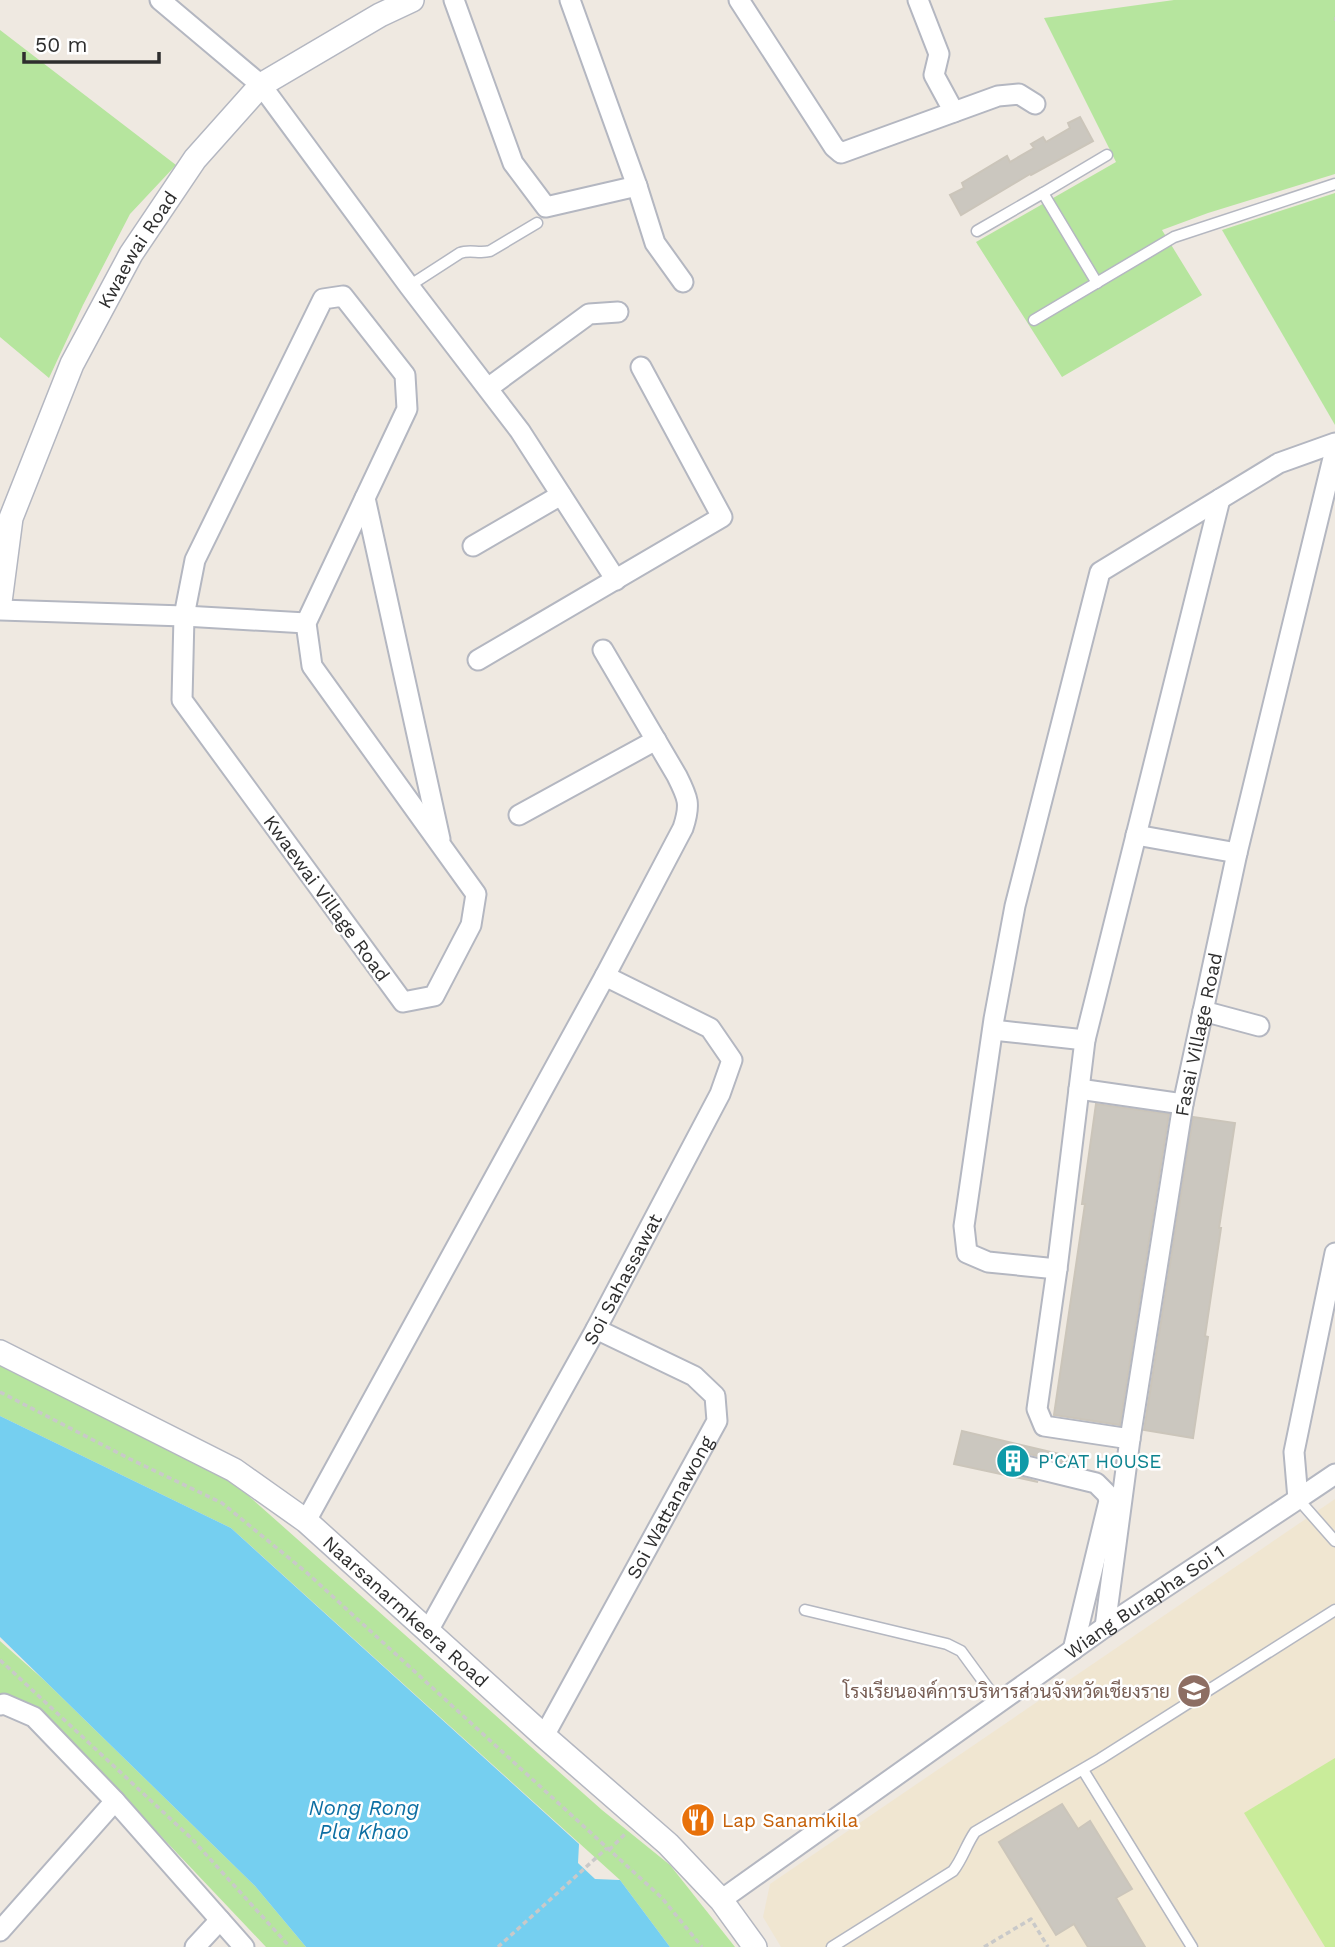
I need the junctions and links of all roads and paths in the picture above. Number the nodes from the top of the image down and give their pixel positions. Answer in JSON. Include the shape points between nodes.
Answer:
{"nodes":[{"id":1,"x":160,"y":0,"type":"edge"},
{"id":2,"x":412,"y":0,"type":"edge"},
{"id":3,"x":454,"y":0,"type":"edge"},
{"id":4,"x":570,"y":0,"type":"edge"},
{"id":5,"x":739,"y":0,"type":"edge"},
{"id":6,"x":918,"y":0,"type":"edge"},
{"id":7,"x":261,"y":85,"type":"junction"},
{"id":8,"x":1035,"y":104,"type":"dead end"},
{"id":9,"x":954,"y":112,"type":"junction"},
{"id":10,"x":1107,"y":155,"type":"dead end"},
{"id":11,"x":1335,"y":184,"type":"edge"},
{"id":12,"x":637,"y":186,"type":"junction"},
{"id":13,"x":1043,"y":193,"type":"junction"},
{"id":14,"x":537,"y":223,"type":"dead end"},
{"id":15,"x":977,"y":231,"type":"dead end"},
{"id":16,"x":683,"y":282,"type":"dead end"},
{"id":17,"x":1097,"y":283,"type":"junction"},
{"id":18,"x":409,"y":286,"type":"junction"},
{"id":19,"x":618,"y":312,"type":"dead end"},
{"id":20,"x":1034,"y":320,"type":"dead end"},
{"id":21,"x":641,"y":367,"type":"dead end"},
{"id":22,"x":488,"y":388,"type":"junction"},
{"id":23,"x":1335,"y":443,"type":"edge"},
{"id":24,"x":1335,"y":450,"type":"edge"},
{"id":25,"x":561,"y":495,"type":"junction"},
{"id":26,"x":365,"y":498,"type":"junction"},
{"id":27,"x":1220,"y":499,"type":"junction"},
{"id":28,"x":473,"y":546,"type":"dead end"},
{"id":29,"x":616,"y":580,"type":"junction"},
{"id":30,"x":0,"y":602,"type":"edge"},
{"id":31,"x":0,"y":610,"type":"edge"},
{"id":32,"x":184,"y":616,"type":"junction"},
{"id":33,"x":306,"y":623,"type":"junction"},
{"id":34,"x":603,"y":650,"type":"dead end"},
{"id":35,"x":478,"y":660,"type":"dead end"},
{"id":36,"x":656,"y":740,"type":"junction"},
{"id":37,"x":519,"y":815,"type":"dead end"},
{"id":38,"x":1136,"y":835,"type":"junction"},
{"id":39,"x":442,"y":848,"type":"junction"},
{"id":40,"x":1237,"y":853,"type":"junction"},
{"id":41,"x":604,"y":976,"type":"junction"},
{"id":42,"x":1203,"y":1011,"type":"junction"},
{"id":43,"x":1259,"y":1026,"type":"dead end"},
{"id":44,"x":993,"y":1030,"type":"junction"},
{"id":45,"x":1085,"y":1041,"type":"junction"},
{"id":46,"x":1079,"y":1088,"type":"junction"},
{"id":47,"x":1183,"y":1104,"type":"junction"},
{"id":48,"x":1335,"y":1253,"type":"edge"},
{"id":49,"x":1057,"y":1269,"type":"junction"},
{"id":50,"x":596,"y":1329,"type":"junction"},
{"id":51,"x":0,"y":1352,"type":"edge"},
{"id":52,"x":0,"y":1392,"type":"edge"},
{"id":53,"x":1130,"y":1439,"type":"junction"},
{"id":54,"x":1010,"y":1462,"type":"dead end"},
{"id":55,"x":1335,"y":1474,"type":"edge"},
{"id":56,"x":1298,"y":1499,"type":"junction"},
{"id":57,"x":306,"y":1521,"type":"junction"},
{"id":58,"x":1335,"y":1541,"type":"edge"},
{"id":59,"x":1335,"y":1609,"type":"edge"},
{"id":60,"x":805,"y":1610,"type":"dead end"},
{"id":61,"x":1105,"y":1627,"type":"junction"},
{"id":62,"x":428,"y":1631,"type":"junction"},
{"id":63,"x":1073,"y":1650,"type":"junction"},
{"id":64,"x":0,"y":1660,"type":"edge"},
{"id":65,"x":999,"y":1703,"type":"junction"},
{"id":66,"x":0,"y":1705,"type":"edge"},
{"id":67,"x":544,"y":1736,"type":"junction"},
{"id":68,"x":1083,"y":1770,"type":"junction"},
{"id":69,"x":115,"y":1801,"type":"junction"},
{"id":70,"x":607,"y":1848,"type":"junction"},
{"id":71,"x":721,"y":1900,"type":"junction"},
{"id":72,"x":220,"y":1920,"type":"junction"},
{"id":73,"x":0,"y":1931,"type":"edge"},
{"id":74,"x":195,"y":1947,"type":"edge"},
{"id":75,"x":244,"y":1947,"type":"edge"},
{"id":76,"x":290,"y":1947,"type":"edge"},
{"id":77,"x":498,"y":1947,"type":"edge"},
{"id":78,"x":702,"y":1947,"type":"edge"},
{"id":79,"x":755,"y":1947,"type":"edge"},
{"id":80,"x":831,"y":1947,"type":"edge"},
{"id":81,"x":984,"y":1947,"type":"edge"},
{"id":82,"x":1048,"y":1947,"type":"edge"},
{"id":83,"x":1192,"y":1947,"type":"edge"}],
"edges":[{"from":1,"to":7,"type":"street"},
{"from":2,"to":7,"type":"street","name":"Kwaewai Road"},
{"from":3,"to":12,"type":"street","via":[[513,163],[546,207]]},
{"from":4,"to":12,"type":"street"},
{"from":5,"to":9,"type":"street","via":[[841,153]]},
{"from":6,"to":9,"type":"street","via":[[939,54],[934,75]]},
{"from":7,"to":18,"type":"street"},
{"from":7,"to":30,"type":"street","name":"Kwaewai Road","via":[[195,159],[131,254],[72,365],[11,518]]},
{"from":8,"to":9,"type":"street","via":[[1019,94],[998,96]]},
{"from":10,"to":13,"type":"lane"},
{"from":11,"to":17,"type":"lane","via":[[1174,237]]},
{"from":12,"to":16,"type":"street","via":[[655,243]]},
{"from":13,"to":15,"type":"lane"},
{"from":13,"to":17,"type":"lane"},
{"from":14,"to":18,"type":"lane","via":[[490,251],[460,253]]},
{"from":17,"to":20,"type":"lane"},
{"from":18,"to":22,"type":"street"},
{"from":19,"to":22,"type":"street","via":[[589,314]]},
{"from":21,"to":29,"type":"street","via":[[722,517]]},
{"from":22,"to":25,"type":"street"},
{"from":23,"to":27,"type":"street","via":[[1279,463]]},
{"from":24,"to":40,"type":"street","name":"Fasai Village Road"},
{"from":25,"to":28,"type":"street"},
{"from":25,"to":29,"type":"street"},
{"from":26,"to":32,"type":"street","name":"Kwaewai Village Road","via":[[407,409],[405,375],[343,296],[323,299],[195,560]]},
{"from":26,"to":33,"type":"street","name":"Kwaewai Village Road"},
{"from":26,"to":39,"type":"street","name":"Kwaewai Village Road"},
{"from":27,"to":38,"type":"street"},
{"from":27,"to":44,"type":"street","via":[[1100,572],[1015,906]]},
{"from":29,"to":35,"type":"street"},
{"from":31,"to":32,"type":"street"},
{"from":32,"to":33,"type":"street"},
{"from":32,"to":39,"type":"street","name":"Kwaewai Village Road","via":[[182,700],[403,1002],[434,996],[471,925],[475,894]]},
{"from":33,"to":39,"type":"street","name":"Kwaewai Village Road","via":[[312,666]]},
{"from":34,"to":36,"type":"street"},
{"from":36,"to":37,"type":"street"},
{"from":36,"to":41,"type":"street","via":[[686,794],[689,811]]},
{"from":38,"to":40,"type":"street"},
{"from":38,"to":45,"type":"street"},
{"from":40,"to":42,"type":"street","name":"Fasai Village Road"},
{"from":41,"to":50,"type":"street","name":"Soi Sahassawat","via":[[710,1028],[732,1060],[720,1094]]},
{"from":41,"to":57,"type":"street"},
{"from":42,"to":43,"type":"street"},
{"from":42,"to":47,"type":"street","name":"Fasai Village Road"},
{"from":44,"to":45,"type":"street"},
{"from":44,"to":49,"type":"street","via":[[964,1226],[967,1253],[988,1262]]},
{"from":45,"to":46,"type":"street"},
{"from":46,"to":47,"type":"street"},
{"from":46,"to":49,"type":"street"},
{"from":47,"to":53,"type":"street","name":"Fasai Village Road"},
{"from":48,"to":56,"type":"street","via":[[1294,1452]]},
{"from":49,"to":53,"type":"street","via":[[1037,1409],[1044,1426]]},
{"from":50,"to":62,"type":"street","name":"Soi Sahassawat"},
{"from":50,"to":67,"type":"street","name":"Soi Wattanawong","via":[[694,1376],[715,1396],[717,1421]]},
{"from":51,"to":57,"type":"street","name":"Naarsanarmkeera Road","via":[[234,1470]]},
{"from":52,"to":70,"type":"path","via":[[222,1503],[306,1572]]},
{"from":53,"to":61,"type":"street","name":"Fasai Village Road"},
{"from":54,"to":63,"type":"street","via":[[1096,1483],[1107,1494]]},
{"from":55,"to":56,"type":"street","name":"Wiang Burapha Soi 1"},
{"from":56,"to":58,"type":"lane"},
{"from":56,"to":61,"type":"street","name":"Wiang Burapha Soi 1"},
{"from":57,"to":62,"type":"street","name":"Naarsanarmkeera Road"},
{"from":59,"to":68,"type":"lane"},
{"from":60,"to":65,"type":"lane","via":[[947,1644],[961,1651]]},
{"from":61,"to":63,"type":"street","name":"Wiang Burapha Soi 1"},
{"from":62,"to":67,"type":"street","name":"Naarsanarmkeera Road"},
{"from":63,"to":65,"type":"street","name":"Wiang Burapha Soi 1"},
{"from":64,"to":76,"type":"path","via":[[191,1838]]},
{"from":65,"to":71,"type":"street","name":"Wiang Burapha Soi 1"},
{"from":66,"to":69,"type":"street","via":[[34,1717]]},
{"from":67,"to":71,"type":"street","name":"Naarsanarmkeera Road","via":[[668,1844]]},
{"from":68,"to":80,"type":"lane","via":[[975,1832],[953,1871]]},
{"from":68,"to":83,"type":"lane"},
{"from":69,"to":72,"type":"street"},
{"from":69,"to":73,"type":"street"},
{"from":70,"to":77,"type":"path"},
{"from":70,"to":78,"type":"path","via":[[662,1898]]},
{"from":71,"to":79,"type":"street","name":"Naarsanarmkeera Road"},
{"from":72,"to":74,"type":"street"},
{"from":72,"to":75,"type":"street"},
{"from":81,"to":82,"type":"path","via":[[1031,1919]]}]}
